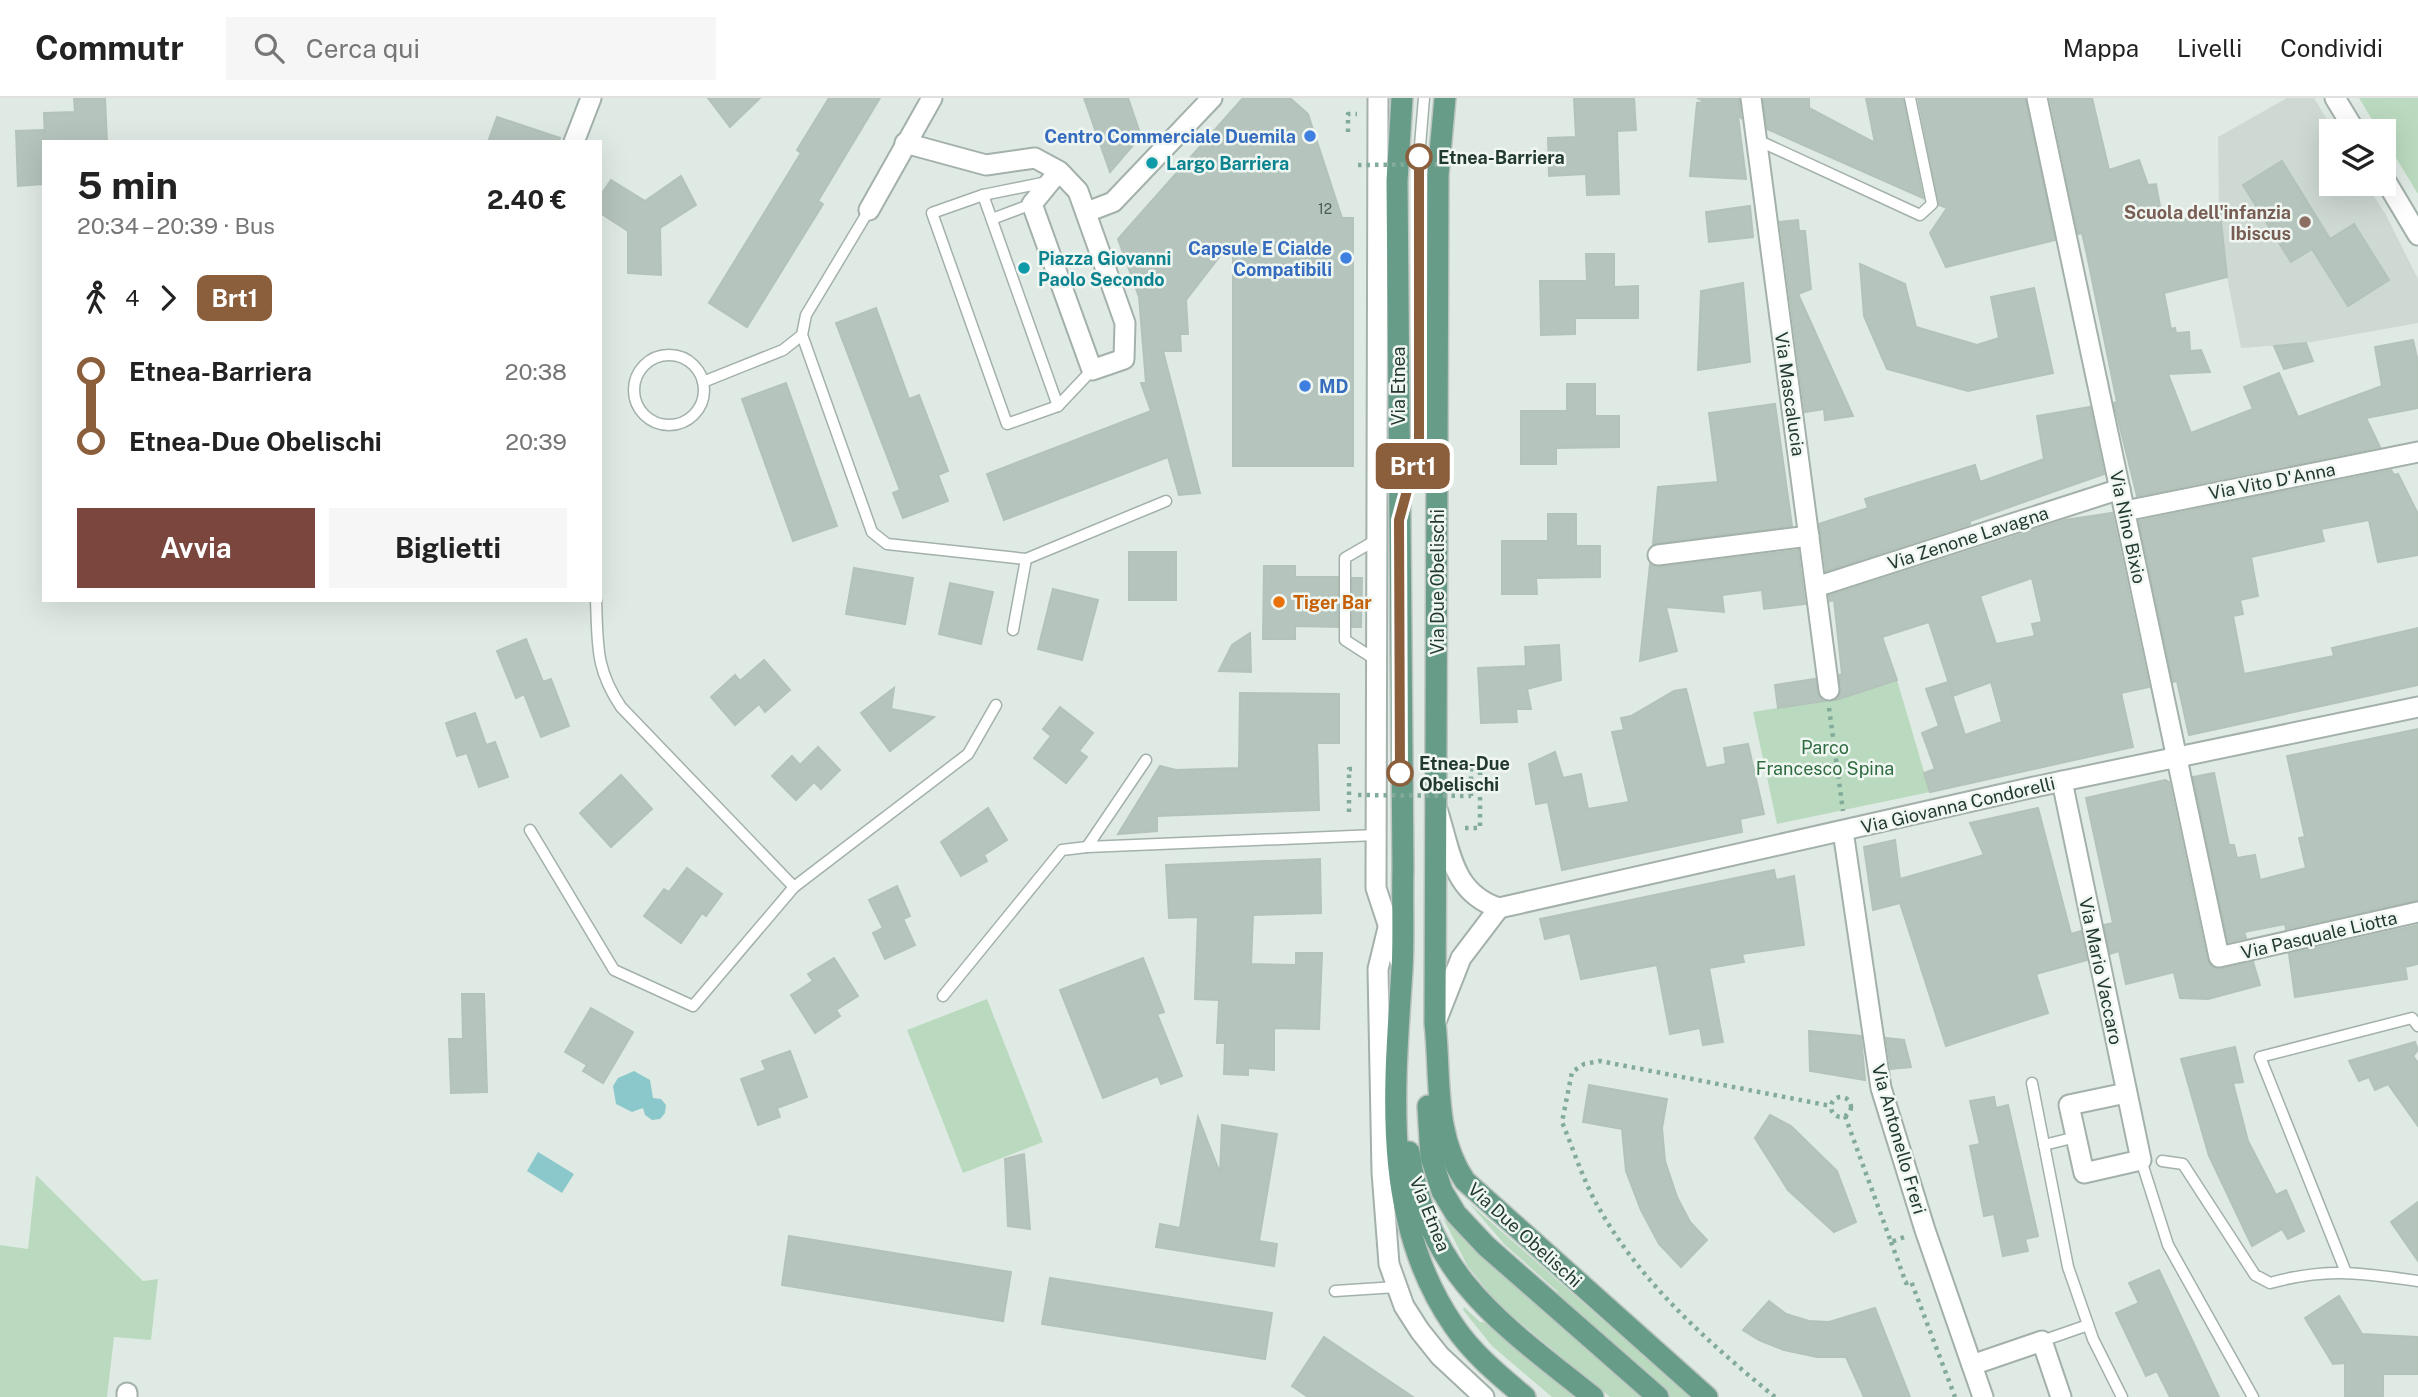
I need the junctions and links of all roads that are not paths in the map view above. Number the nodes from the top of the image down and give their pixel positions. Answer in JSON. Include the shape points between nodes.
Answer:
{"nodes":[{"id":1,"x":591,"y":98,"type":"edge"},
{"id":2,"x":932,"y":98,"type":"edge"},
{"id":3,"x":1378,"y":98,"type":"edge"},
{"id":4,"x":1402,"y":98,"type":"edge"},
{"id":5,"x":1424,"y":98,"type":"edge"},
{"id":6,"x":1445,"y":98,"type":"edge"},
{"id":7,"x":1751,"y":98,"type":"edge"},
{"id":8,"x":1910,"y":98,"type":"edge"},
{"id":9,"x":2037,"y":98,"type":"edge"},
{"id":10,"x":2335,"y":98,"type":"edge"},
{"id":11,"x":1210,"y":101,"type":"edge"},
{"id":12,"x":2348,"y":119,"type":"edge"},
{"id":13,"x":1755,"y":139,"type":"junction"},
{"id":14,"x":575,"y":140,"type":"edge"},
{"id":15,"x":905,"y":143,"type":"junction"},
{"id":16,"x":1053,"y":177,"type":"junction"},
{"id":17,"x":983,"y":195,"type":"junction"},
{"id":18,"x":2395,"y":196,"type":"edge"},
{"id":19,"x":1032,"y":204,"type":"junction"},
{"id":20,"x":869,"y":210,"type":"joint"},
{"id":21,"x":1087,"y":212,"type":"junction"},
{"id":22,"x":992,"y":219,"type":"junction"},
{"id":23,"x":2418,"y":235,"type":"edge"},
{"id":24,"x":802,"y":335,"type":"junction"},
{"id":25,"x":1092,"y":370,"type":"junction"},
{"id":26,"x":703,"y":382,"type":"junction"},
{"id":27,"x":1058,"y":406,"type":"junction"},
{"id":28,"x":1419,"y":447,"type":"junction"},
{"id":29,"x":2418,"y":452,"type":"edge"},
{"id":30,"x":2120,"y":489,"type":"junction"},
{"id":31,"x":1166,"y":501,"type":"dead end"},
{"id":32,"x":2125,"y":511,"type":"junction"},
{"id":33,"x":1438,"y":514,"type":"junction"},
{"id":34,"x":1399,"y":520,"type":"junction"},
{"id":35,"x":1809,"y":536,"type":"junction"},
{"id":36,"x":1376,"y":540,"type":"junction"},
{"id":37,"x":1657,"y":555,"type":"dead end"},
{"id":38,"x":1026,"y":559,"type":"junction"},
{"id":39,"x":1815,"y":587,"type":"junction"},
{"id":40,"x":596,"y":602,"type":"edge"},
{"id":41,"x":1013,"y":630,"type":"dead end"},
{"id":42,"x":1376,"y":660,"type":"junction"},
{"id":43,"x":1399,"y":660,"type":"junction"},
{"id":44,"x":1829,"y":690,"type":"road end"},
{"id":45,"x":996,"y":705,"type":"dead end"},
{"id":46,"x":2418,"y":707,"type":"edge"},
{"id":47,"x":2176,"y":757,"type":"junction"},
{"id":48,"x":1146,"y":760,"type":"dead end"},
{"id":49,"x":2062,"y":781,"type":"junction"},
{"id":50,"x":1436,"y":808,"type":"junction"},
{"id":51,"x":1844,"y":823,"type":"junction"},
{"id":52,"x":530,"y":830,"type":"dead end"},
{"id":53,"x":1376,"y":835,"type":"junction"},
{"id":54,"x":1087,"y":847,"type":"junction"},
{"id":55,"x":1402,"y":869,"type":"junction"},
{"id":56,"x":794,"y":887,"type":"junction"},
{"id":57,"x":1500,"y":908,"type":"junction"},
{"id":58,"x":2418,"y":912,"type":"edge"},
{"id":59,"x":1388,"y":927,"type":"junction"},
{"id":60,"x":2219,"y":957,"type":"joint"},
{"id":61,"x":1402,"y":968,"type":"junction"},
{"id":62,"x":943,"y":996,"type":"dead end"},
{"id":63,"x":1435,"y":1024,"type":"junction"},
{"id":64,"x":2418,"y":1026,"type":"edge"},
{"id":65,"x":2032,"y":1083,"type":"dead end"},
{"id":66,"x":2126,"y":1093,"type":"junction"},
{"id":67,"x":2076,"y":1137,"type":"junction"},
{"id":68,"x":2043,"y":1145,"type":"junction"},
{"id":69,"x":2141,"y":1160,"type":"junction"},
{"id":70,"x":2162,"y":1161,"type":"dead end"},
{"id":71,"x":2345,"y":1270,"type":"junction"},
{"id":72,"x":2418,"y":1281,"type":"edge"},
{"id":73,"x":1396,"y":1287,"type":"junction"},
{"id":74,"x":1335,"y":1291,"type":"dead end"},
{"id":75,"x":2088,"y":1325,"type":"junction"},
{"id":76,"x":2042,"y":1341,"type":"junction"},
{"id":77,"x":1972,"y":1365,"type":"junction"},
{"id":78,"x":1485,"y":1397,"type":"edge"},
{"id":79,"x":1525,"y":1397,"type":"edge"},
{"id":80,"x":1593,"y":1397,"type":"edge"},
{"id":81,"x":1658,"y":1397,"type":"edge"},
{"id":82,"x":1707,"y":1397,"type":"edge"},
{"id":83,"x":1983,"y":1397,"type":"edge"},
{"id":84,"x":2061,"y":1397,"type":"edge"},
{"id":85,"x":2123,"y":1397,"type":"edge"},
{"id":86,"x":2253,"y":1397,"type":"edge"}],
"edges":[{"from":1,"to":14,"type":"street"},
{"from":2,"to":15,"type":"street"},
{"from":3,"to":36,"type":"street"},
{"from":4,"to":34,"type":"main road","name":"Via Etnea"},
{"from":5,"to":28,"type":"lane","via":[[1418,169]]},
{"from":6,"to":33,"type":"main road","name":"Via Due Obelischi","via":[[1438,176]]},
{"from":7,"to":13,"type":"street","name":"Via Mascalucia"},
{"from":8,"to":13,"type":"lane","via":[[1932,204],[1920,215]]},
{"from":9,"to":30,"type":"street","name":"Via Nino Bixio"},
{"from":10,"to":12,"type":"street"},
{"from":11,"to":21,"type":"street","via":[[1113,202]]},
{"from":13,"to":35,"type":"street","name":"Via Mascalucia"},
{"from":15,"to":16,"type":"street","via":[[986,165],[1035,159]]},
{"from":15,"to":20,"type":"street"},
{"from":16,"to":17,"type":"lane"},
{"from":16,"to":19,"type":"street"},
{"from":16,"to":21,"type":"street","via":[[1078,191]]},
{"from":17,"to":22,"type":"lane"},
{"from":17,"to":27,"type":"lane","via":[[932,213],[1007,424]]},
{"from":18,"to":23,"type":"street"},
{"from":19,"to":22,"type":"lane"},
{"from":19,"to":25,"type":"street"},
{"from":20,"to":24,"type":"lane","via":[[806,315]]},
{"from":21,"to":25,"type":"street","via":[[1125,323],[1124,359]]},
{"from":22,"to":27,"type":"lane"},
{"from":24,"to":26,"type":"lane","via":[[783,350]]},
{"from":24,"to":38,"type":"lane","via":[[872,532],[887,544]]},
{"from":25,"to":27,"type":"lane"},
{"from":26,"to":26,"type":"lane","via":[[692,363],[672,354],[657,356],[636,375],[637,404],[646,416],[673,425],[698,410],[704,397]]},
{"from":28,"to":33,"type":"lane"},
{"from":28,"to":34,"type":"lane"},
{"from":29,"to":32,"type":"street","name":"Via Vito D'Anna"},
{"from":30,"to":32,"type":"street","name":"Via Nino Bixio"},
{"from":30,"to":39,"type":"street","name":"Via Zenone Lavagna"},
{"from":31,"to":38,"type":"lane"},
{"from":32,"to":47,"type":"street","name":"Via Nino Bixio"},
{"from":33,"to":50,"type":"main road","name":"Via Due Obelischi"},
{"from":34,"to":43,"type":"main road","name":"Via Etnea"},
{"from":35,"to":37,"type":"street"},
{"from":35,"to":39,"type":"street","name":"Via Mascalucia"},
{"from":36,"to":42,"type":"street"},
{"from":36,"to":42,"type":"lane","via":[[1345,558],[1345,640]]},
{"from":38,"to":41,"type":"lane"},
{"from":39,"to":44,"type":"street","name":"Via Mascalucia"},
{"from":40,"to":56,"type":"lane","via":[[598,656],[606,683],[621,707]]},
{"from":42,"to":43,"type":"street"},
{"from":42,"to":53,"type":"street"},
{"from":43,"to":55,"type":"main road","name":"Via Etnea"},
{"from":45,"to":56,"type":"lane","via":[[968,754]]},
{"from":46,"to":47,"type":"street","name":"Via Giovanna Condorelli"},
{"from":47,"to":49,"type":"street","name":"Via Giovanna Condorelli"},
{"from":47,"to":60,"type":"street","name":"Via Nino Bixio"},
{"from":48,"to":54,"type":"lane"},
{"from":49,"to":51,"type":"street","name":"Via Giovanna Condorelli"},
{"from":49,"to":66,"type":"street","name":"Via Mario Vaccaro"},
{"from":50,"to":57,"type":"street","via":[[1462,883],[1481,902]]},
{"from":50,"to":63,"type":"main road","name":"Via Due Obelischi"},
{"from":51,"to":57,"type":"street","name":"Via Giovanna Condorelli"},
{"from":51,"to":77,"type":"street","name":"Via Antonello Freri","via":[[1881,1088]]},
{"from":52,"to":56,"type":"lane","via":[[614,970],[693,1006]]},
{"from":53,"to":54,"type":"lane"},
{"from":53,"to":59,"type":"street","via":[[1376,888]]},
{"from":54,"to":62,"type":"lane","via":[[1062,850]]},
{"from":55,"to":59,"type":"street"},
{"from":55,"to":61,"type":"main road","name":"Via Etnea"},
{"from":57,"to":63,"type":"street","via":[[1461,958]]},
{"from":58,"to":60,"type":"street","name":"Via Pasquale Liotta"},
{"from":59,"to":61,"type":"street"},
{"from":59,"to":73,"type":"street","via":[[1378,969],[1382,1158],[1385,1234]]},
{"from":61,"to":79,"type":"main road","name":"Via Etnea","via":[[1397,1145],[1409,1229],[1424,1275],[1454,1327]]},
{"from":61,"to":80,"type":"main road","name":"Via Etnea","via":[[1408,1034],[1408,1142],[1417,1190],[1441,1245],[1478,1302]]},
{"from":63,"to":81,"type":"main road","name":"Via Due Obelischi","via":[[1427,1136],[1442,1191],[1468,1229]]},
{"from":63,"to":82,"type":"main road","name":"Via Due Obelischi","via":[[1441,1122],[1449,1153],[1465,1181]]},
{"from":64,"to":71,"type":"lane","via":[[2412,1018],[2260,1056]]},
{"from":65,"to":68,"type":"lane"},
{"from":66,"to":67,"type":"street","via":[[2068,1105]]},
{"from":66,"to":69,"type":"street","name":"Via Mario Vaccaro"},
{"from":67,"to":68,"type":"lane"},
{"from":67,"to":69,"type":"street","via":[[2084,1172]]},
{"from":68,"to":75,"type":"lane","via":[[2068,1267]]},
{"from":69,"to":86,"type":"lane","via":[[2168,1245]]},
{"from":70,"to":71,"type":"lane","via":[[2183,1164],[2255,1275],[2270,1283],[2305,1273]]},
{"from":71,"to":72,"type":"lane"},
{"from":73,"to":74,"type":"lane"},
{"from":73,"to":78,"type":"street","via":[[1433,1348]]},
{"from":75,"to":76,"type":"lane"},
{"from":75,"to":85,"type":"lane"},
{"from":76,"to":77,"type":"street"},
{"from":76,"to":84,"type":"street"},
{"from":77,"to":83,"type":"street","name":"Via Antonello Freri"}]}
